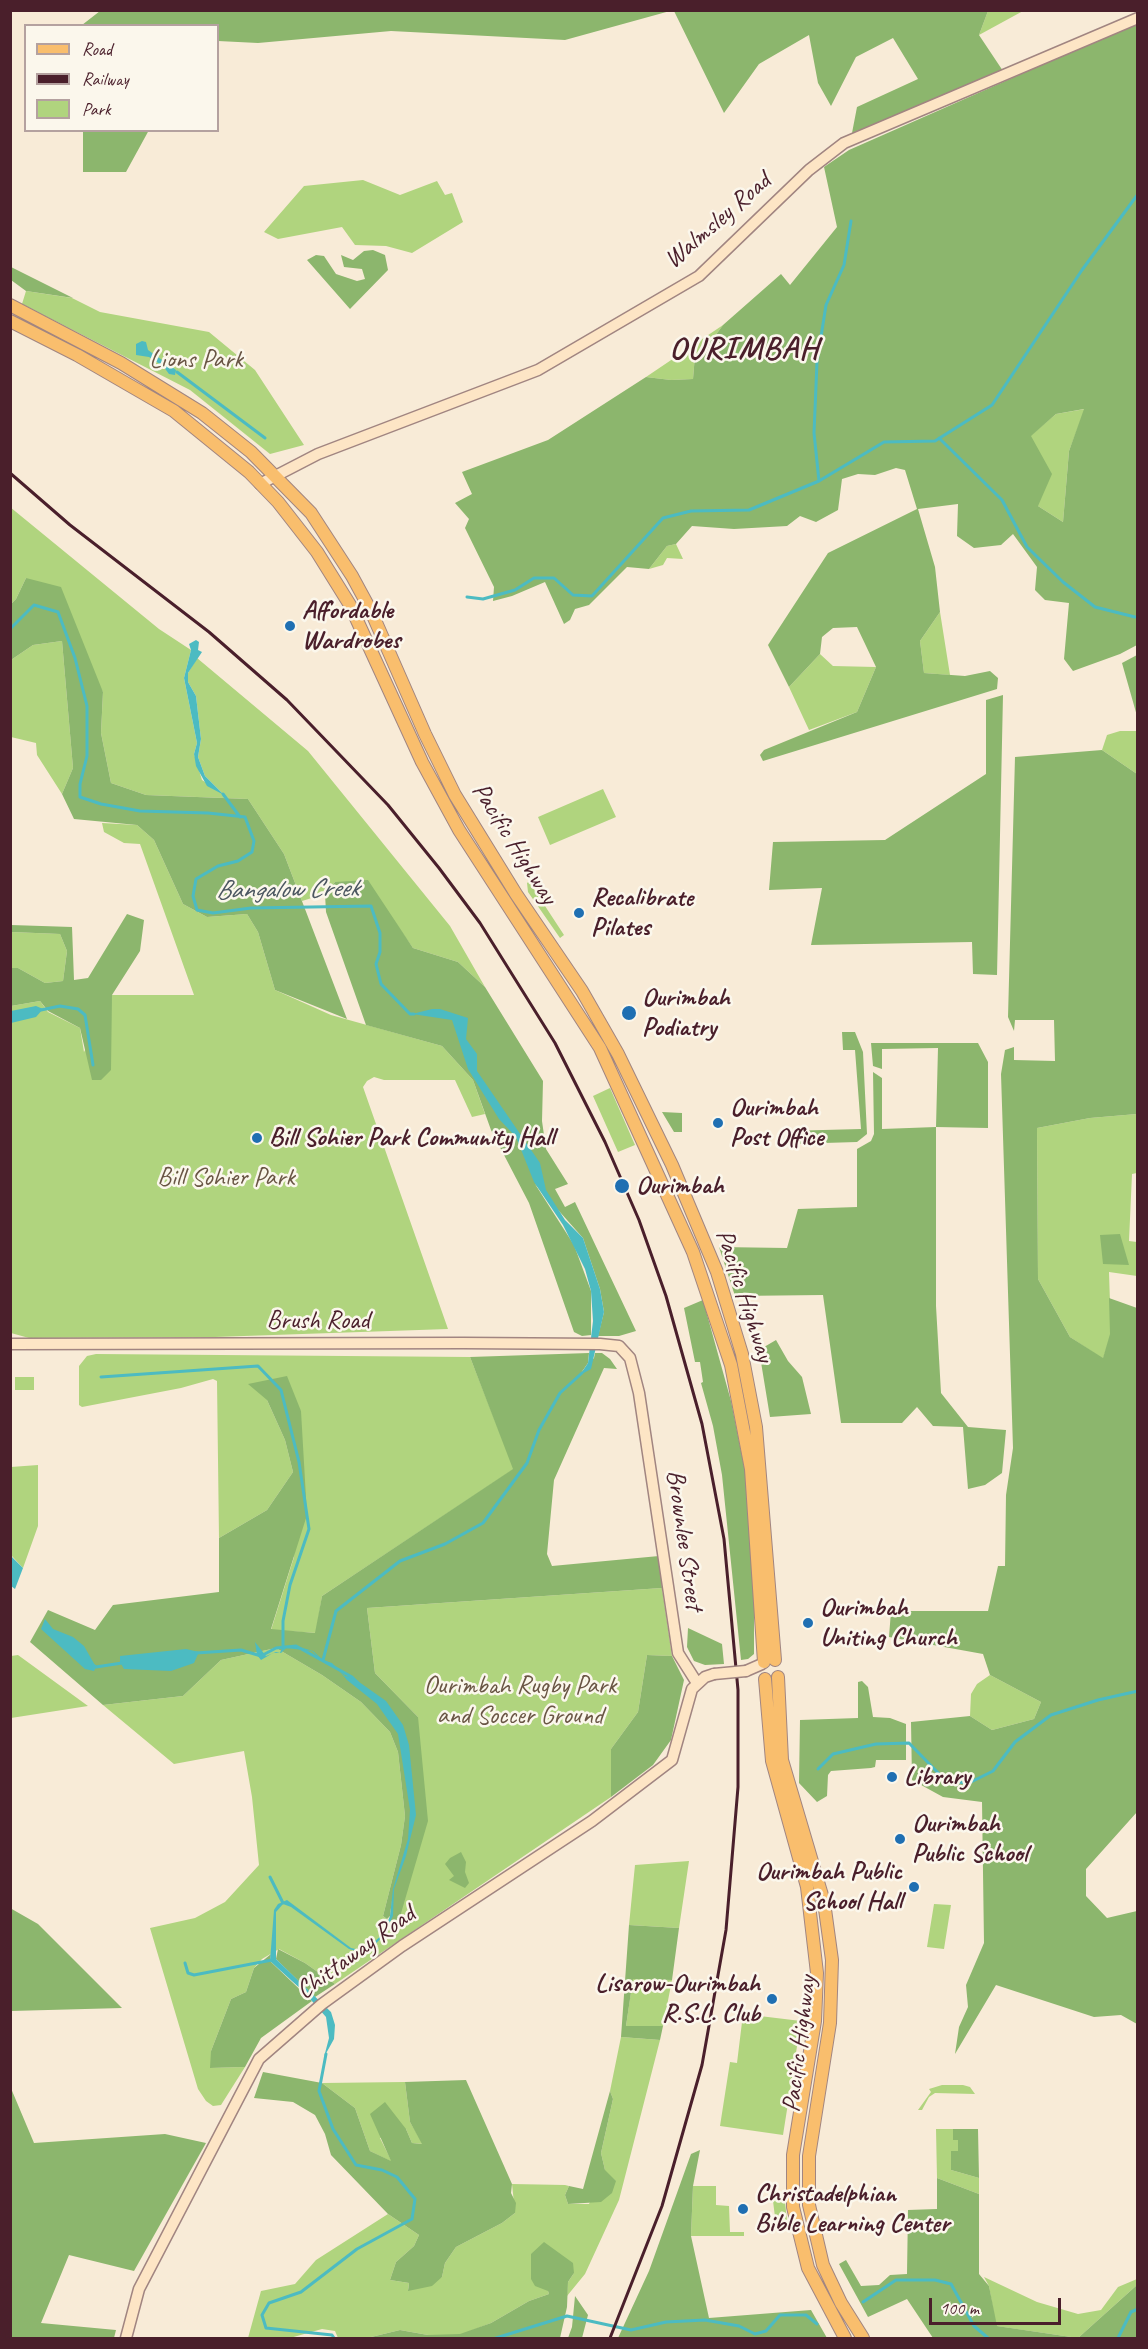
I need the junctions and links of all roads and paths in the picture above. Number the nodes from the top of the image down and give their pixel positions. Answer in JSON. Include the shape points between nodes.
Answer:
{"nodes":[{"id":1,"x":1137,"y":18,"type":"edge"},
{"id":2,"x":10,"y":305,"type":"edge"},
{"id":3,"x":10,"y":321,"type":"edge"},
{"id":4,"x":275,"y":475,"type":"junction"},
{"id":5,"x":260,"y":484,"type":"junction"},
{"id":6,"x":10,"y":1344,"type":"edge"},
{"id":7,"x":624,"y":1349,"type":"joint"},
{"id":8,"x":768,"y":1670,"type":"junction"},
{"id":9,"x":697,"y":1683,"type":"junction"},
{"id":10,"x":126,"y":2338,"type":"edge"},
{"id":11,"x":845,"y":2338,"type":"edge"},
{"id":12,"x":863,"y":2338,"type":"edge"}],
"edges":[{"from":1,"to":4,"type":"street","name":"Walmsley Road","via":[[844,143],[809,170],[699,276],[538,370],[318,454]]},
{"from":2,"to":4,"type":"main road","name":"Pacific Highway","via":[[121,363],[202,413]]},
{"from":3,"to":5,"type":"main road","name":"Pacific Highway","via":[[174,411]]},
{"from":4,"to":5,"type":"street","name":"Walmsley Road"},
{"from":4,"to":8,"type":"main road","name":"Pacific Highway","via":[[311,513],[352,576],[455,795],[600,1023],[658,1133],[692,1212],[730,1312],[753,1407],[760,1456]]},
{"from":5,"to":8,"type":"main road","name":"Pacific Highway","via":[[336,579],[440,797],[600,1048],[661,1176],[724,1337],[739,1397],[754,1500]]},
{"from":6,"to":7,"type":"street","name":"Brush Road","via":[[600,1344]]},
{"from":7,"to":9,"type":"street","name":"Brownlee Street","via":[[632,1363],[639,1393],[678,1653]]},
{"from":8,"to":9,"type":"street","bridge":true,"via":[[714,1674]]},
{"from":8,"to":11,"type":"main road","name":"Pacific Highway","via":[[772,1761],[807,1887],[818,1973],[815,2021],[793,2155],[793,2207],[808,2268]]},
{"from":8,"to":12,"type":"main road","name":"Pacific Highway","via":[[783,1760],[824,1902],[832,1960],[830,2023],[808,2156],[809,2205],[823,2265]]},
{"from":9,"to":10,"type":"street","name":"Chittaway Road","via":[[689,1697],[672,1760],[592,1821],[402,1946],[282,2036],[259,2059],[139,2289]]}]}
